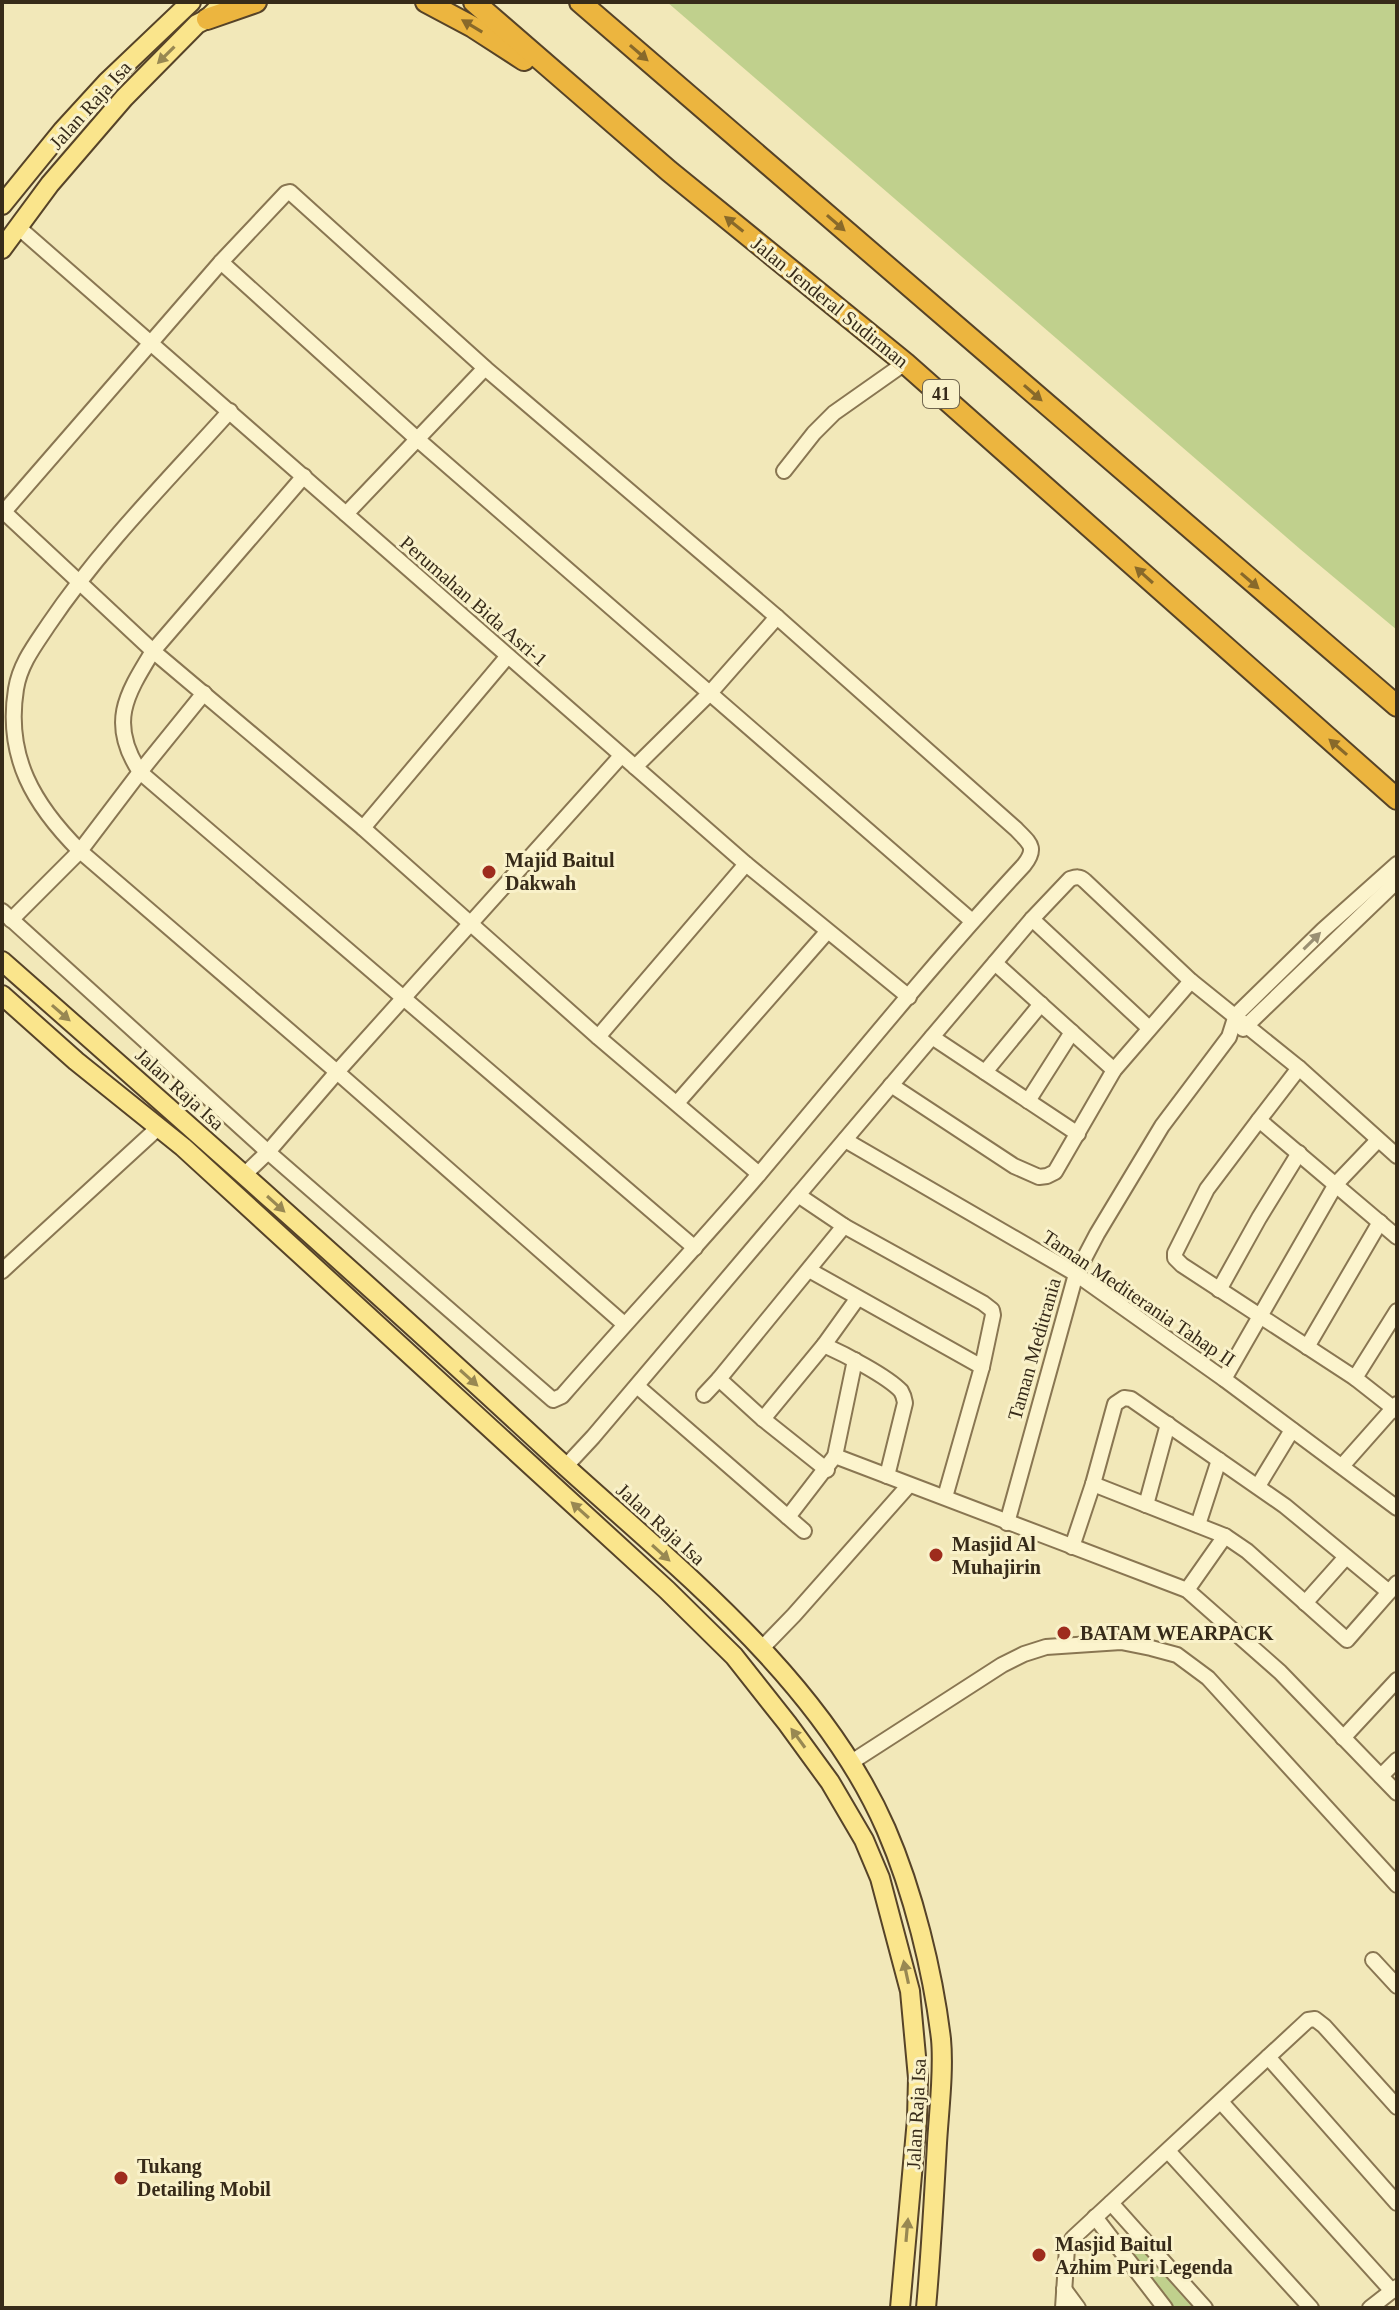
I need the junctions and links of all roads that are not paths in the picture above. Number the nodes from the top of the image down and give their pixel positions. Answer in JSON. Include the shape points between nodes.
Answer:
{"nodes":[{"id":1,"x":191,"y":2,"type":"edge"},
{"id":2,"x":224,"y":2,"type":"edge"},
{"id":3,"x":256,"y":2,"type":"edge"},
{"id":4,"x":426,"y":2,"type":"edge"},
{"id":5,"x":474,"y":2,"type":"edge"},
{"id":6,"x":580,"y":2,"type":"edge"},
{"id":7,"x":207,"y":19,"type":"junction"},
{"id":8,"x":585,"y":98,"type":"junction"},
{"id":9,"x":2,"y":205,"type":"edge"},
{"id":10,"x":18,"y":227,"type":"junction"},
{"id":11,"x":2,"y":249,"type":"edge"},
{"id":12,"x":221,"y":262,"type":"junction"},
{"id":13,"x":152,"y":342,"type":"junction"},
{"id":14,"x":905,"y":363,"type":"junction"},
{"id":15,"x":485,"y":368,"type":"junction"},
{"id":16,"x":230,"y":411,"type":"junction"},
{"id":17,"x":416,"y":438,"type":"junction"},
{"id":18,"x":784,"y":471,"type":"dead end"},
{"id":19,"x":304,"y":476,"type":"junction"},
{"id":20,"x":3,"y":513,"type":"edge"},
{"id":21,"x":346,"y":514,"type":"junction"},
{"id":22,"x":77,"y":582,"type":"junction"},
{"id":23,"x":777,"y":617,"type":"junction"},
{"id":24,"x":153,"y":651,"type":"junction"},
{"id":25,"x":507,"y":657,"type":"junction"},
{"id":26,"x":204,"y":693,"type":"junction"},
{"id":27,"x":710,"y":693,"type":"junction"},
{"id":28,"x":1397,"y":706,"type":"edge"},
{"id":29,"x":621,"y":756,"type":"junction"},
{"id":30,"x":635,"y":767,"type":"junction"},
{"id":31,"x":140,"y":772,"type":"junction"},
{"id":32,"x":1397,"y":799,"type":"edge"},
{"id":33,"x":363,"y":828,"type":"junction"},
{"id":34,"x":80,"y":851,"type":"junction"},
{"id":35,"x":746,"y":864,"type":"junction"},
{"id":36,"x":1397,"y":864,"type":"edge"},
{"id":37,"x":1397,"y":881,"type":"edge"},
{"id":38,"x":6,"y":915,"type":"edge"},
{"id":39,"x":1032,"y":919,"type":"junction"},
{"id":40,"x":972,"y":921,"type":"junction"},
{"id":41,"x":469,"y":924,"type":"junction"},
{"id":42,"x":827,"y":932,"type":"junction"},
{"id":43,"x":2,"y":961,"type":"edge"},
{"id":44,"x":995,"y":963,"type":"junction"},
{"id":45,"x":1275,"y":977,"type":"junction"},
{"id":46,"x":1191,"y":981,"type":"junction"},
{"id":47,"x":1287,"y":987,"type":"junction"},
{"id":48,"x":2,"y":995,"type":"edge"},
{"id":49,"x":909,"y":997,"type":"junction"},
{"id":50,"x":404,"y":999,"type":"junction"},
{"id":51,"x":1041,"y":1004,"type":"junction"},
{"id":52,"x":1236,"y":1015,"type":"junction"},
{"id":53,"x":1248,"y":1026,"type":"junction"},
{"id":54,"x":1149,"y":1028,"type":"junction"},
{"id":55,"x":1072,"y":1032,"type":"junction"},
{"id":56,"x":598,"y":1037,"type":"junction"},
{"id":57,"x":932,"y":1037,"type":"junction"},
{"id":58,"x":1229,"y":1037,"type":"junction"},
{"id":59,"x":1299,"y":1068,"type":"junction"},
{"id":60,"x":1114,"y":1070,"type":"junction"},
{"id":61,"x":337,"y":1072,"type":"junction"},
{"id":62,"x":985,"y":1072,"type":"junction"},
{"id":63,"x":891,"y":1085,"type":"junction"},
{"id":64,"x":1028,"y":1101,"type":"junction"},
{"id":65,"x":677,"y":1103,"type":"junction"},
{"id":66,"x":174,"y":1113,"type":"junction"},
{"id":67,"x":1259,"y":1120,"type":"junction"},
{"id":68,"x":159,"y":1127,"type":"junction"},
{"id":69,"x":1078,"y":1134,"type":"junction"},
{"id":70,"x":845,"y":1140,"type":"junction"},
{"id":71,"x":1378,"y":1140,"type":"junction"},
{"id":72,"x":268,"y":1152,"type":"junction"},
{"id":73,"x":1299,"y":1153,"type":"junction"},
{"id":74,"x":1397,"y":1156,"type":"edge"},
{"id":75,"x":759,"y":1174,"type":"junction"},
{"id":76,"x":244,"y":1175,"type":"junction"},
{"id":77,"x":1336,"y":1184,"type":"junction"},
{"id":78,"x":798,"y":1195,"type":"junction"},
{"id":79,"x":1380,"y":1222,"type":"junction"},
{"id":80,"x":844,"y":1226,"type":"junction"},
{"id":81,"x":1397,"y":1237,"type":"edge"},
{"id":82,"x":695,"y":1248,"type":"junction"},
{"id":83,"x":809,"y":1270,"type":"junction"},
{"id":84,"x":2,"y":1271,"type":"edge"},
{"id":85,"x":1076,"y":1274,"type":"junction"},
{"id":86,"x":1219,"y":1290,"type":"junction"},
{"id":87,"x":857,"y":1299,"type":"junction"},
{"id":88,"x":1261,"y":1315,"type":"junction"},
{"id":89,"x":1396,"y":1315,"type":"edge"},
{"id":90,"x":624,"y":1324,"type":"junction"},
{"id":91,"x":824,"y":1345,"type":"junction"},
{"id":92,"x":1307,"y":1347,"type":"junction"},
{"id":93,"x":855,"y":1360,"type":"junction"},
{"id":94,"x":982,"y":1367,"type":"junction"},
{"id":95,"x":1355,"y":1378,"type":"junction"},
{"id":96,"x":719,"y":1379,"type":"junction"},
{"id":97,"x":1224,"y":1379,"type":"junction"},
{"id":98,"x":637,"y":1386,"type":"junction"},
{"id":99,"x":704,"y":1395,"type":"dead end"},
{"id":100,"x":1396,"y":1408,"type":"edge"},
{"id":101,"x":763,"y":1419,"type":"junction"},
{"id":102,"x":1168,"y":1424,"type":"junction"},
{"id":103,"x":1292,"y":1430,"type":"junction"},
{"id":104,"x":835,"y":1456,"type":"junction"},
{"id":105,"x":1219,"y":1460,"type":"junction"},
{"id":106,"x":566,"y":1466,"type":"junction"},
{"id":107,"x":1342,"y":1466,"type":"junction"},
{"id":108,"x":827,"y":1470,"type":"junction"},
{"id":109,"x":887,"y":1476,"type":"junction"},
{"id":110,"x":1093,"y":1484,"type":"junction"},
{"id":111,"x":909,"y":1485,"type":"junction"},
{"id":112,"x":1258,"y":1486,"type":"junction"},
{"id":113,"x":945,"y":1497,"type":"junction"},
{"id":114,"x":1146,"y":1505,"type":"junction"},
{"id":115,"x":1397,"y":1508,"type":"edge"},
{"id":116,"x":788,"y":1517,"type":"junction"},
{"id":117,"x":1007,"y":1523,"type":"junction"},
{"id":118,"x":1198,"y":1525,"type":"junction"},
{"id":119,"x":804,"y":1531,"type":"dead end"},
{"id":120,"x":1225,"y":1536,"type":"junction"},
{"id":121,"x":1072,"y":1547,"type":"junction"},
{"id":122,"x":1346,"y":1557,"type":"junction"},
{"id":123,"x":1393,"y":1588,"type":"edge"},
{"id":124,"x":1187,"y":1590,"type":"junction"},
{"id":125,"x":1305,"y":1603,"type":"junction"},
{"id":126,"x":761,"y":1649,"type":"junction"},
{"id":127,"x":1397,"y":1680,"type":"edge"},
{"id":128,"x":1343,"y":1738,"type":"junction"},
{"id":129,"x":1397,"y":1760,"type":"edge"},
{"id":130,"x":850,"y":1763,"type":"junction"},
{"id":131,"x":1381,"y":1776,"type":"junction"},
{"id":132,"x":1397,"y":1793,"type":"edge"},
{"id":133,"x":1397,"y":1885,"type":"edge"},
{"id":134,"x":914,"y":1910,"type":"junction"},
{"id":135,"x":892,"y":1915,"type":"junction"},
{"id":136,"x":1373,"y":1960,"type":"dead end"},
{"id":137,"x":1397,"y":1986,"type":"edge"},
{"id":138,"x":1268,"y":2057,"type":"junction"},
{"id":139,"x":1221,"y":2102,"type":"junction"},
{"id":140,"x":1397,"y":2107,"type":"edge"},
{"id":141,"x":1168,"y":2151,"type":"junction"},
{"id":142,"x":1111,"y":2203,"type":"junction"},
{"id":143,"x":1397,"y":2203,"type":"edge"},
{"id":144,"x":1095,"y":2217,"type":"junction"},
{"id":145,"x":1064,"y":2289,"type":"junction"},
{"id":146,"x":1394,"y":2289,"type":"edge"},
{"id":147,"x":900,"y":2308,"type":"edge"},
{"id":148,"x":926,"y":2308,"type":"edge"},
{"id":149,"x":1063,"y":2308,"type":"edge"},
{"id":150,"x":1078,"y":2308,"type":"edge"},
{"id":151,"x":1165,"y":2308,"type":"edge"},
{"id":152,"x":1205,"y":2308,"type":"edge"},
{"id":153,"x":1311,"y":2308,"type":"edge"},
{"id":154,"x":1370,"y":2308,"type":"edge"}],
"edges":[{"from":1,"to":9,"type":"main road","name":"Jalan Raja Isa","via":[[107,82]]},
{"from":2,"to":7,"type":"main road","name":"Jalan Raja Isa"},
{"from":3,"to":7,"type":"highway"},
{"from":8,"to":4,"type":"highway","one_way":true},
{"from":5,"to":8,"type":"highway","name":"Jalan Jenderal Sudirman","number":"41"},
{"from":6,"to":28,"type":"highway","one_way":true},
{"from":7,"to":10,"type":"main road","name":"Jalan Raja Isa","one_way":true,"via":[[124,98]]},
{"from":14,"to":8,"type":"highway","name":"Jalan Jenderal Sudirman","number":"41","one_way":true},
{"from":10,"to":11,"type":"main road","name":"Jalan Raja Isa"},
{"from":10,"to":13,"type":"street","name":"Perumahan Bida Asri-1"},
{"from":12,"to":13,"type":"street"},
{"from":12,"to":15,"type":"street","via":[[290,192]]},
{"from":12,"to":17,"type":"street"},
{"from":13,"to":16,"type":"street","name":"Perumahan Bida Asri-1"},
{"from":13,"to":20,"type":"street"},
{"from":14,"to":18,"type":"street","via":[[834,413]]},
{"from":32,"to":14,"type":"highway","name":"Jalan Jenderal Sudirman","number":"41","one_way":true},
{"from":15,"to":17,"type":"street"},
{"from":15,"to":23,"type":"street"},
{"from":16,"to":19,"type":"street","name":"Perumahan Bida Asri-1"},
{"from":16,"to":22,"type":"street"},
{"from":17,"to":21,"type":"street"},
{"from":17,"to":27,"type":"street"},
{"from":19,"to":21,"type":"street","name":"Perumahan Bida Asri-1"},
{"from":19,"to":24,"type":"street"},
{"from":20,"to":22,"type":"street"},
{"from":21,"to":25,"type":"street","name":"Perumahan Bida Asri-1"},
{"from":22,"to":24,"type":"street"},
{"from":22,"to":34,"type":"street","via":[[25,660],[13,712],[24,775],[53,824]]},
{"from":23,"to":27,"type":"street"},
{"from":23,"to":40,"type":"street","via":[[1027,841],[1032,855]]},
{"from":24,"to":26,"type":"street"},
{"from":24,"to":31,"type":"street","via":[[123,710],[126,744]]},
{"from":25,"to":29,"type":"street","name":"Perumahan Bida Asri-1"},
{"from":25,"to":33,"type":"street"},
{"from":26,"to":31,"type":"street"},
{"from":26,"to":33,"type":"street"},
{"from":27,"to":30,"type":"street"},
{"from":27,"to":40,"type":"street"},
{"from":29,"to":30,"type":"street","name":"Perumahan Bida Asri-1"},
{"from":29,"to":41,"type":"street"},
{"from":30,"to":35,"type":"street","name":"Perumahan Bida Asri-1"},
{"from":31,"to":34,"type":"street"},
{"from":31,"to":50,"type":"street"},
{"from":33,"to":41,"type":"street"},
{"from":34,"to":38,"type":"street"},
{"from":34,"to":61,"type":"street"},
{"from":35,"to":42,"type":"street","name":"Perumahan Bida Asri-1"},
{"from":35,"to":56,"type":"street"},
{"from":45,"to":36,"type":"street","name":"Taman Meditrania","one_way":true},
{"from":37,"to":47,"type":"street","name":"Taman Meditrania"},
{"from":38,"to":72,"type":"street"},
{"from":39,"to":44,"type":"street"},
{"from":39,"to":46,"type":"street","via":[[1070,879],[1081,877]]},
{"from":39,"to":54,"type":"street"},
{"from":40,"to":49,"type":"street"},
{"from":41,"to":50,"type":"street"},
{"from":41,"to":56,"type":"street"},
{"from":42,"to":49,"type":"street","name":"Perumahan Bida Asri-1"},
{"from":42,"to":65,"type":"street"},
{"from":43,"to":66,"type":"main road","name":"Jalan Raja Isa","one_way":true},
{"from":44,"to":51,"type":"street"},
{"from":44,"to":57,"type":"street"},
{"from":45,"to":47,"type":"street"},
{"from":45,"to":52,"type":"street","name":"Taman Meditrania"},
{"from":46,"to":52,"type":"street"},
{"from":46,"to":54,"type":"street"},
{"from":47,"to":53,"type":"street","name":"Taman Meditrania"},
{"from":48,"to":68,"type":"main road","name":"Jalan Raja Isa"},
{"from":49,"to":75,"type":"street"},
{"from":50,"to":61,"type":"street"},
{"from":50,"to":82,"type":"street"},
{"from":51,"to":55,"type":"street"},
{"from":51,"to":62,"type":"street"},
{"from":52,"to":53,"type":"street"},
{"from":52,"to":58,"type":"street","name":"Taman Meditrania"},
{"from":53,"to":58,"type":"street","name":"Taman Meditrania"},
{"from":53,"to":59,"type":"street"},
{"from":54,"to":60,"type":"street"},
{"from":55,"to":60,"type":"street"},
{"from":55,"to":64,"type":"street"},
{"from":56,"to":65,"type":"street"},
{"from":57,"to":62,"type":"street"},
{"from":57,"to":63,"type":"street"},
{"from":58,"to":85,"type":"street","name":"Taman Meditrania","via":[[1162,1126]]},
{"from":59,"to":67,"type":"street"},
{"from":59,"to":71,"type":"street"},
{"from":60,"to":69,"type":"street"},
{"from":61,"to":72,"type":"street"},
{"from":61,"to":90,"type":"street"},
{"from":62,"to":64,"type":"street"},
{"from":63,"to":69,"type":"street","via":[[1039,1177],[1055,1172]]},
{"from":63,"to":70,"type":"street"},
{"from":64,"to":69,"type":"street"},
{"from":65,"to":75,"type":"street"},
{"from":66,"to":68,"type":"main road"},
{"from":66,"to":76,"type":"main road","name":"Jalan Raja Isa"},
{"from":67,"to":73,"type":"street"},
{"from":67,"to":86,"type":"street","via":[[1207,1189],[1176,1247],[1178,1262]]},
{"from":68,"to":84,"type":"street"},
{"from":135,"to":68,"type":"main road","name":"Jalan Raja Isa","one_way":true,"via":[[864,1840],[830,1782],[734,1656]]},
{"from":70,"to":78,"type":"street"},
{"from":70,"to":85,"type":"street","name":"Taman Mediterania Tahap II"},
{"from":71,"to":74,"type":"street"},
{"from":71,"to":77,"type":"street"},
{"from":72,"to":76,"type":"street"},
{"from":72,"to":90,"type":"street","via":[[549,1399],[562,1396]]},
{"from":73,"to":77,"type":"street"},
{"from":73,"to":86,"type":"street"},
{"from":75,"to":82,"type":"street"},
{"from":76,"to":106,"type":"main road","name":"Jalan Raja Isa","one_way":true},
{"from":77,"to":79,"type":"street"},
{"from":77,"to":88,"type":"street"},
{"from":78,"to":80,"type":"street"},
{"from":78,"to":98,"type":"street"},
{"from":79,"to":81,"type":"street"},
{"from":79,"to":92,"type":"street"},
{"from":80,"to":83,"type":"street"},
{"from":80,"to":94,"type":"street","via":[[992,1310]]},
{"from":82,"to":90,"type":"street"},
{"from":83,"to":87,"type":"street"},
{"from":83,"to":96,"type":"street"},
{"from":85,"to":97,"type":"street","name":"Taman Mediterania Tahap II"},
{"from":85,"to":117,"type":"street","name":"Taman Meditrania"},
{"from":86,"to":88,"type":"street"},
{"from":87,"to":91,"type":"street"},
{"from":87,"to":94,"type":"street"},
{"from":88,"to":92,"type":"street"},
{"from":88,"to":97,"type":"street"},
{"from":89,"to":95,"type":"street"},
{"from":91,"to":93,"type":"street"},
{"from":91,"to":101,"type":"street"},
{"from":92,"to":95,"type":"street"},
{"from":93,"to":104,"type":"street"},
{"from":93,"to":109,"type":"street","via":[[904,1397]]},
{"from":94,"to":113,"type":"street"},
{"from":95,"to":100,"type":"street"},
{"from":96,"to":99,"type":"street"},
{"from":96,"to":101,"type":"street"},
{"from":97,"to":103,"type":"street","name":"Taman Mediterania Tahap II"},
{"from":98,"to":106,"type":"street"},
{"from":98,"to":116,"type":"street"},
{"from":100,"to":107,"type":"street"},
{"from":101,"to":108,"type":"street"},
{"from":102,"to":105,"type":"street"},
{"from":102,"to":110,"type":"street","via":[[1131,1399],[1115,1404]]},
{"from":102,"to":114,"type":"street"},
{"from":103,"to":107,"type":"street","name":"Taman Mediterania Tahap II"},
{"from":103,"to":112,"type":"street"},
{"from":104,"to":108,"type":"street"},
{"from":104,"to":109,"type":"street"},
{"from":105,"to":112,"type":"street"},
{"from":105,"to":118,"type":"street"},
{"from":106,"to":126,"type":"main road","name":"Jalan Raja Isa","one_way":true},
{"from":107,"to":115,"type":"street","name":"Taman Mediterania Tahap II"},
{"from":108,"to":116,"type":"street"},
{"from":109,"to":111,"type":"street"},
{"from":110,"to":114,"type":"street"},
{"from":110,"to":121,"type":"street"},
{"from":111,"to":113,"type":"street"},
{"from":111,"to":126,"type":"street"},
{"from":112,"to":122,"type":"street"},
{"from":113,"to":117,"type":"street"},
{"from":114,"to":118,"type":"street"},
{"from":116,"to":119,"type":"street"},
{"from":117,"to":121,"type":"street"},
{"from":118,"to":120,"type":"street"},
{"from":120,"to":124,"type":"street"},
{"from":120,"to":125,"type":"street"},
{"from":121,"to":124,"type":"street"},
{"from":122,"to":123,"type":"street"},
{"from":122,"to":125,"type":"street"},
{"from":123,"to":125,"type":"street","via":[[1349,1639]]},
{"from":124,"to":128,"type":"street","via":[[1280,1672]]},
{"from":126,"to":130,"type":"main road","name":"Jalan Raja Isa"},
{"from":127,"to":128,"type":"street"},
{"from":128,"to":131,"type":"street"},
{"from":129,"to":131,"type":"street"},
{"from":130,"to":133,"type":"street","via":[[1024,1654],[1046,1647],[1121,1642],[1151,1648],[1177,1655],[1208,1678]]},
{"from":130,"to":134,"type":"main road","name":"Jalan Raja Isa","via":[[886,1830]]},
{"from":131,"to":132,"type":"street"},
{"from":134,"to":135,"type":"main road"},
{"from":134,"to":148,"type":"main road","name":"Jalan Raja Isa","via":[[941,2042]]},
{"from":147,"to":135,"type":"main road","name":"Jalan Raja Isa","one_way":true,"via":[[918,2078],[910,1991]]},
{"from":136,"to":137,"type":"street"},
{"from":138,"to":139,"type":"street"},
{"from":138,"to":140,"type":"street","via":[[1315,2019]]},
{"from":138,"to":143,"type":"street"},
{"from":139,"to":141,"type":"street"},
{"from":139,"to":146,"type":"street"},
{"from":141,"to":142,"type":"street"},
{"from":141,"to":153,"type":"street"},
{"from":142,"to":144,"type":"street"},
{"from":142,"to":152,"type":"street"},
{"from":144,"to":145,"type":"street","via":[[1068,2245]]},
{"from":144,"to":151,"type":"street"},
{"from":145,"to":149,"type":"street"},
{"from":145,"to":150,"type":"street"},
{"from":146,"to":154,"type":"street"}]}
